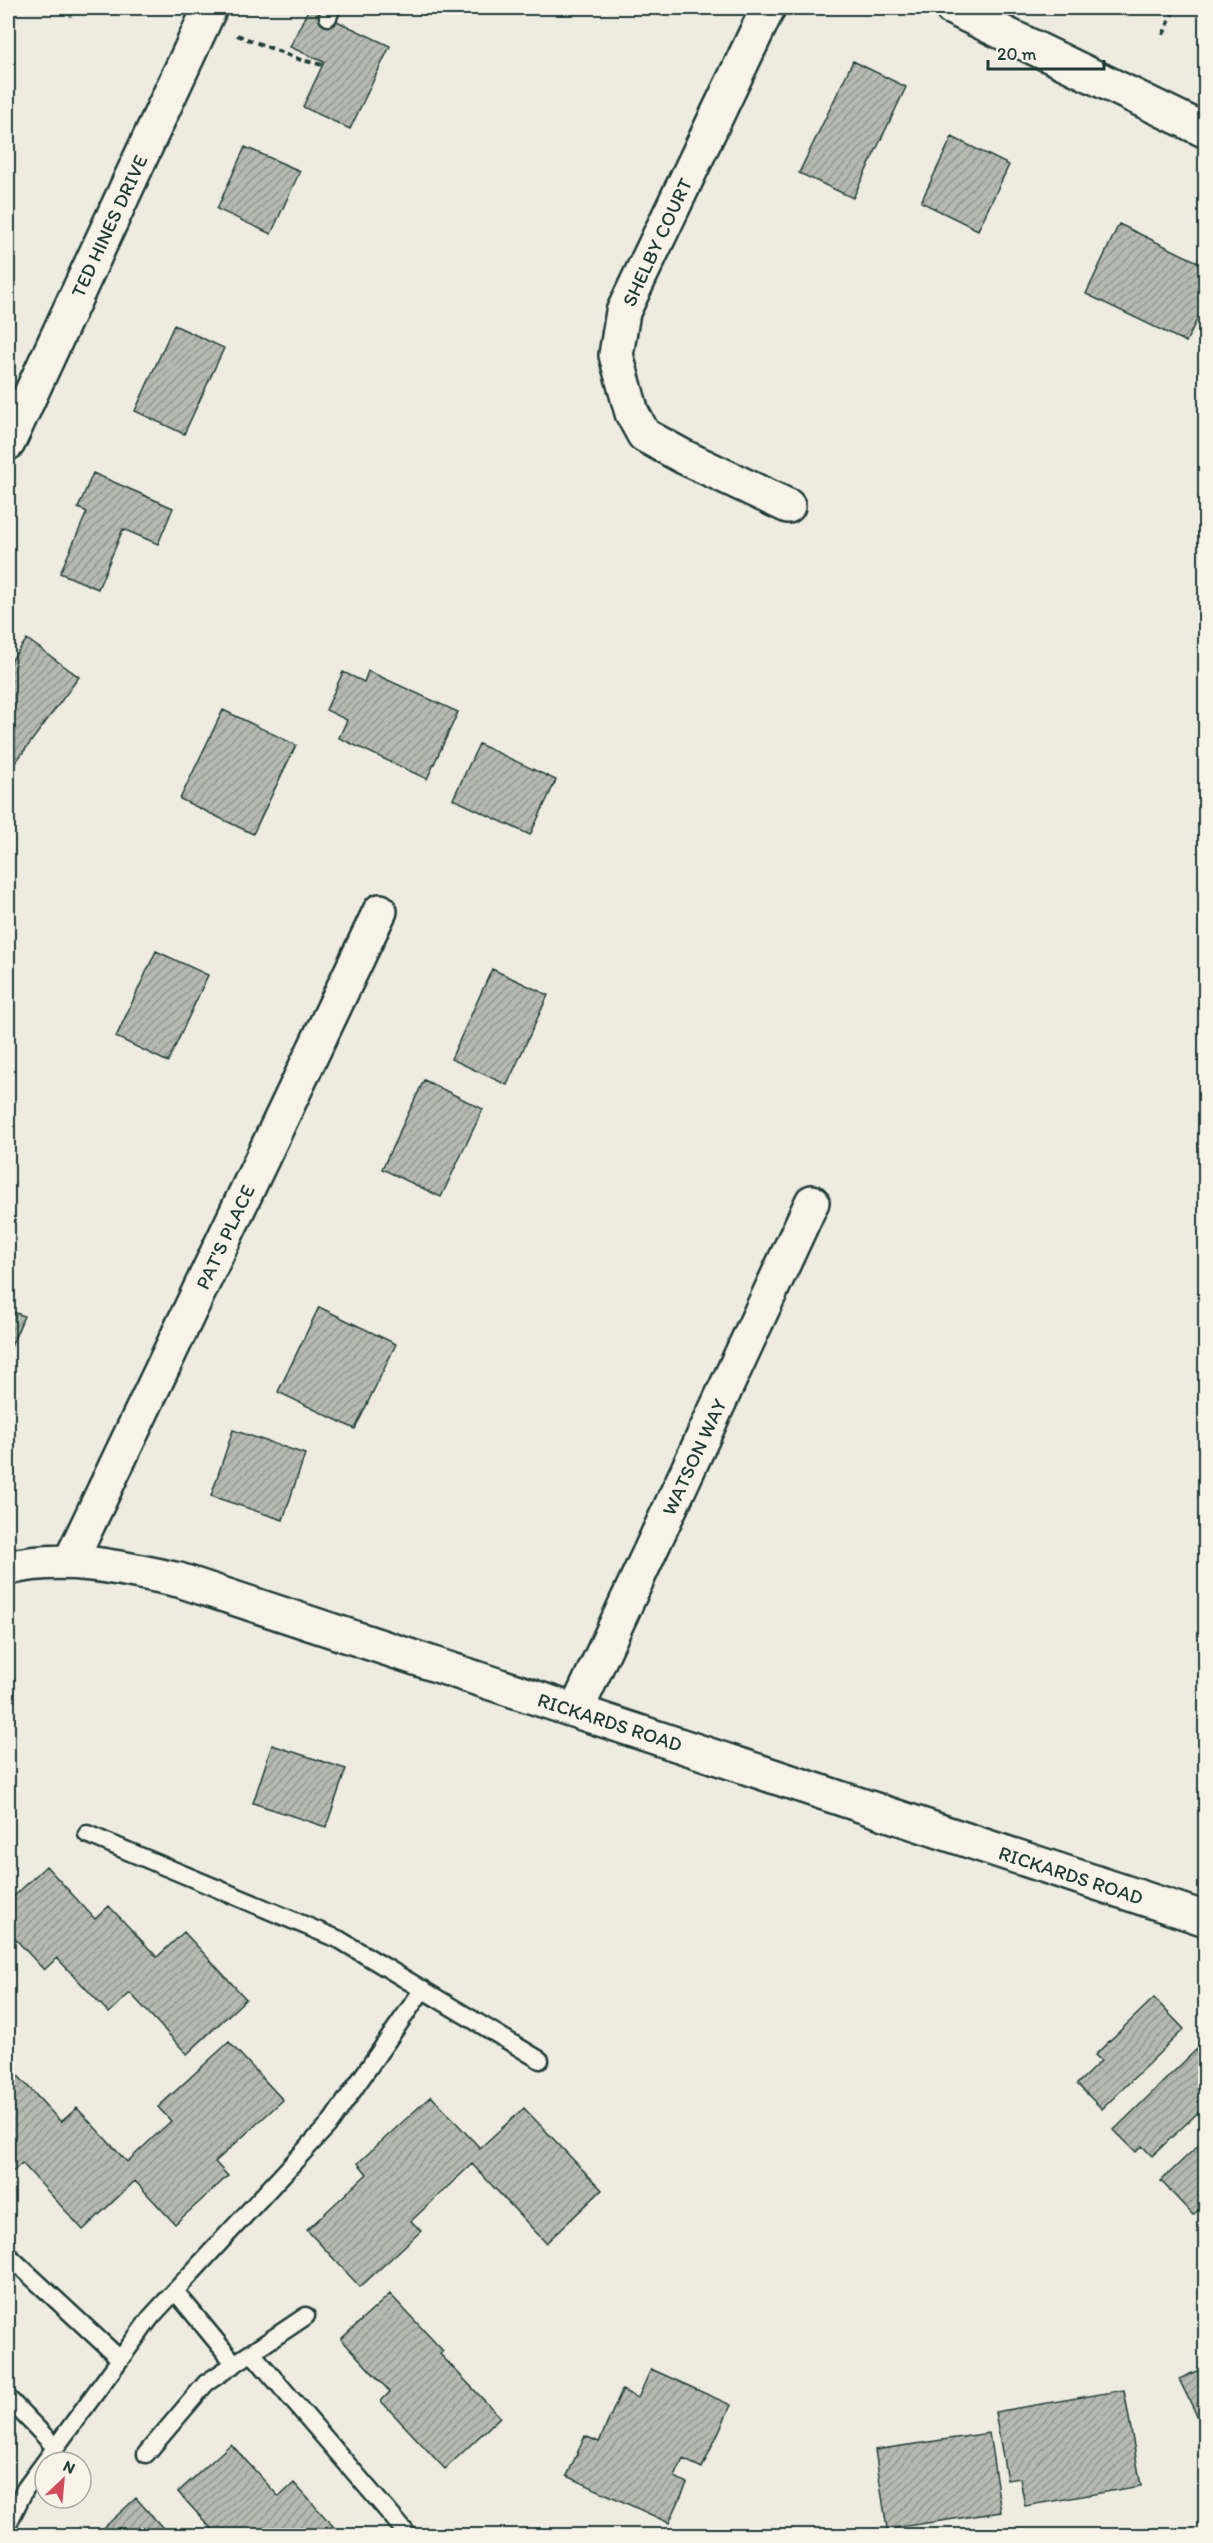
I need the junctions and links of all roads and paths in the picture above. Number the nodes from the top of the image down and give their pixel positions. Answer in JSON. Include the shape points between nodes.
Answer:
{"nodes":[{"id":1,"x":768,"y":8,"type":"edge"},
{"id":2,"x":952,"y":8,"type":"edge"},
{"id":3,"x":1129,"y":8,"type":"edge"},
{"id":4,"x":1175,"y":8,"type":"edge"},
{"id":5,"x":1129,"y":14,"type":"dead end"},
{"id":6,"x":206,"y":15,"type":"edge"},
{"id":7,"x":1163,"y":35,"type":"dead end"},
{"id":8,"x":323,"y":65,"type":"dead end"},
{"id":9,"x":1206,"y":130,"type":"edge"},
{"id":10,"x":8,"y":443,"type":"edge"},
{"id":11,"x":788,"y":506,"type":"dead end"},
{"id":12,"x":380,"y":911,"type":"dead end"},
{"id":13,"x":812,"y":1202,"type":"dead end"},
{"id":14,"x":70,"y":1562,"type":"junction"},
{"id":15,"x":8,"y":1568,"type":"edge"},
{"id":16,"x":576,"y":1711,"type":"junction"},
{"id":17,"x":87,"y":1834,"type":"dead end"},
{"id":18,"x":1206,"y":1919,"type":"edge"},
{"id":19,"x":423,"y":1989,"type":"junction"},
{"id":20,"x":540,"y":2061,"type":"dead end"},
{"id":21,"x":8,"y":2255,"type":"edge"},
{"id":22,"x":175,"y":2291,"type":"junction"},
{"id":23,"x":306,"y":2316,"type":"dead end"},
{"id":24,"x":252,"y":2353,"type":"junction"},
{"id":25,"x":120,"y":2359,"type":"junction"},
{"id":26,"x":235,"y":2364,"type":"junction"},
{"id":27,"x":8,"y":2398,"type":"edge"},
{"id":28,"x":56,"y":2448,"type":"junction"},
{"id":29,"x":146,"y":2454,"type":"dead end"},
{"id":30,"x":8,"y":2524,"type":"edge"},
{"id":31,"x":410,"y":2535,"type":"edge"}],
"edges":[{"from":1,"to":11,"type":"street","name":"SHELBY COURT","via":[[623,312],[616,354],[632,413],[644,435]]},
{"from":2,"to":9,"type":"street"},
{"from":3,"to":5,"type":"path"},
{"from":4,"to":7,"type":"path"},
{"from":6,"to":8,"type":"path","via":[[301,60]]},
{"from":6,"to":10,"type":"street","name":"TED HINES DRIVE"},
{"from":12,"to":14,"type":"street","name":"PAT'S PLACE"},
{"from":13,"to":16,"type":"street","name":"WATSON WAY"},
{"from":14,"to":15,"type":"street","name":"RICKARDS ROAD"},
{"from":14,"to":16,"type":"street","name":"RICKARDS ROAD","via":[[111,1565],[179,1580]]},
{"from":16,"to":18,"type":"street","name":"RICKARDS ROAD"},
{"from":17,"to":19,"type":"lane","via":[[340,1940]]},
{"from":19,"to":20,"type":"lane"},
{"from":19,"to":22,"type":"lane","via":[[331,2122]]},
{"from":21,"to":25,"type":"lane"},
{"from":22,"to":25,"type":"lane"},
{"from":22,"to":26,"type":"lane"},
{"from":23,"to":24,"type":"lane"},
{"from":24,"to":26,"type":"lane"},
{"from":24,"to":31,"type":"lane"},
{"from":25,"to":28,"type":"lane"},
{"from":26,"to":29,"type":"lane","via":[[206,2384]]},
{"from":27,"to":28,"type":"lane"},
{"from":28,"to":30,"type":"lane","via":[[25,2489]]}]}
